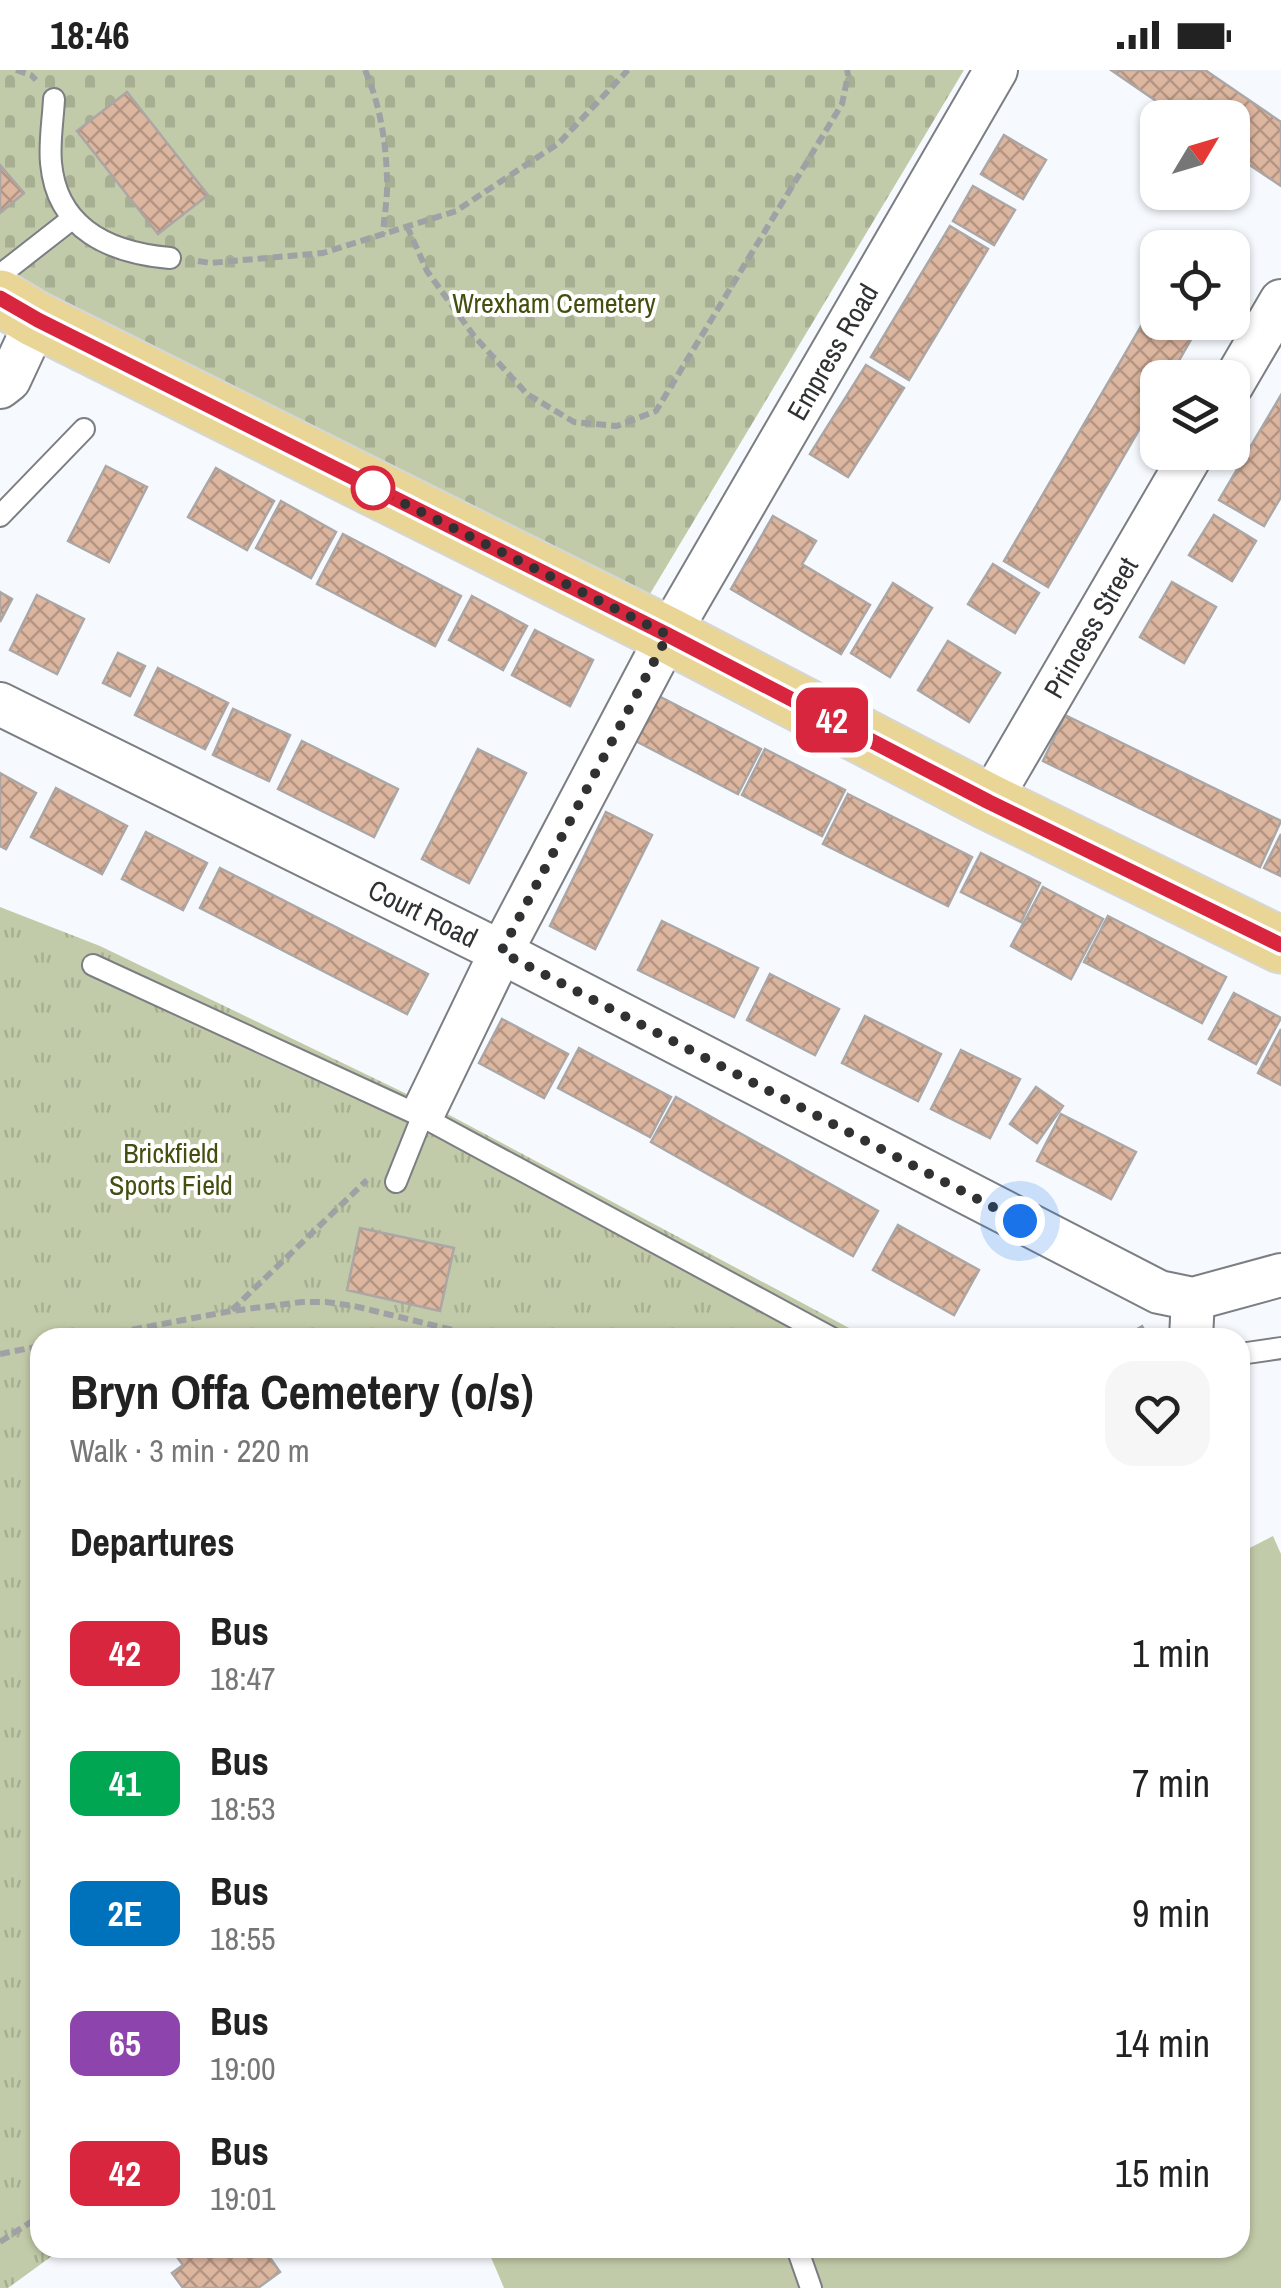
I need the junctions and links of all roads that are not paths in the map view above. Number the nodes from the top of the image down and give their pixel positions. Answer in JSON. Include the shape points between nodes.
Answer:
{"nodes":[{"id":1,"x":996,"y":70,"type":"edge"},
{"id":2,"x":54,"y":99,"type":"dead end"},
{"id":3,"x":73,"y":218,"type":"junction"},
{"id":4,"x":170,"y":258,"type":"road end"},
{"id":5,"x":0,"y":275,"type":"edge"},
{"id":6,"x":1281,"y":301,"type":"edge"},
{"id":7,"x":19,"y":309,"type":"edge"},
{"id":8,"x":1246,"y":360,"type":"edge"},
{"id":9,"x":0,"y":387,"type":"edge"},
{"id":10,"x":84,"y":429,"type":"dead end"},
{"id":11,"x":1183,"y":470,"type":"edge"},
{"id":12,"x":0,"y":516,"type":"edge"},
{"id":13,"x":668,"y":635,"type":"junction"},
{"id":14,"x":0,"y":704,"type":"edge"},
{"id":15,"x":989,"y":802,"type":"junction"},
{"id":16,"x":1281,"y":945,"type":"edge"},
{"id":17,"x":501,"y":952,"type":"junction"},
{"id":18,"x":92,"y":965,"type":"dead end"},
{"id":19,"x":425,"y":1112,"type":"junction"},
{"id":20,"x":396,"y":1182,"type":"road end"},
{"id":21,"x":1281,"y":1275,"type":"edge"},
{"id":22,"x":1192,"y":1318,"type":"edge"},
{"id":23,"x":814,"y":1328,"type":"edge"},
{"id":24,"x":1281,"y":1348,"type":"edge"},
{"id":25,"x":1250,"y":1353,"type":"edge"},
{"id":26,"x":800,"y":2258,"type":"edge"},
{"id":27,"x":812,"y":2288,"type":"edge"}],
"edges":[{"from":1,"to":13,"type":"street","name":"Empress Road"},
{"from":2,"to":3,"type":"lane","via":[[51,165]]},
{"from":3,"to":4,"type":"lane","via":[[114,247]]},
{"from":3,"to":5,"type":"lane"},
{"from":6,"to":8,"type":"street"},
{"from":7,"to":9,"type":"street","via":[[8,380]]},
{"from":7,"to":13,"type":"main road"},
{"from":10,"to":12,"type":"lane"},
{"from":11,"to":15,"type":"street","name":"Princess Street"},
{"from":13,"to":15,"type":"main road"},
{"from":13,"to":17,"type":"street","name":"Empress Road"},
{"from":14,"to":17,"type":"street","name":"Court Road"},
{"from":15,"to":16,"type":"main road"},
{"from":17,"to":19,"type":"street","name":"Empress Road"},
{"from":17,"to":22,"type":"street","name":"Court Road","via":[[1159,1292]]},
{"from":18,"to":19,"type":"lane"},
{"from":19,"to":20,"type":"lane"},
{"from":19,"to":23,"type":"lane"},
{"from":21,"to":22,"type":"street","name":"Court Road"},
{"from":24,"to":25,"type":"lane"},
{"from":26,"to":27,"type":"lane"}]}
